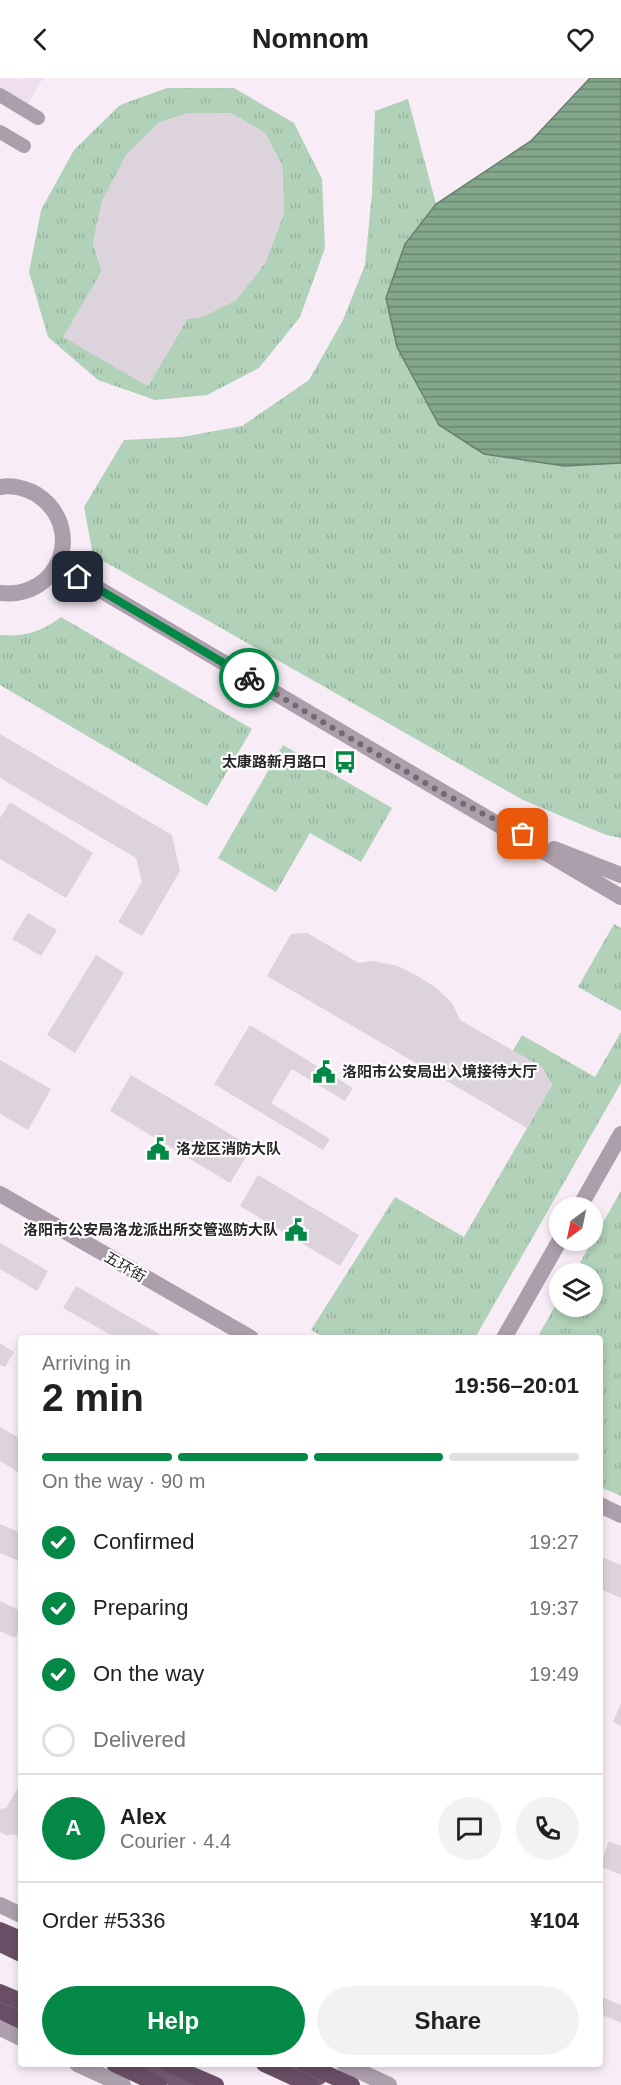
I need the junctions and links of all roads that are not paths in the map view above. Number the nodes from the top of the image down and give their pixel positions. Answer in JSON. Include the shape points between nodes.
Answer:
{"nodes":[{"id":1,"x":0,"y":95,"type":"edge"},
{"id":2,"x":38,"y":118,"type":"dead end"},
{"id":3,"x":0,"y":132,"type":"edge"},
{"id":4,"x":24,"y":146,"type":"dead end"},
{"id":5,"x":0,"y":487,"type":"edge"},
{"id":6,"x":58,"y":565,"type":"junction"},
{"id":7,"x":0,"y":593,"type":"edge"},
{"id":8,"x":444,"y":794,"type":"junction"},
{"id":9,"x":621,"y":875,"type":"edge"},
{"id":10,"x":621,"y":897,"type":"edge"},
{"id":11,"x":621,"y":1134,"type":"edge"},
{"id":12,"x":0,"y":1194,"type":"edge"},
{"id":13,"x":585,"y":1197,"type":"edge"},
{"id":14,"x":554,"y":1251,"type":"edge"},
{"id":15,"x":246,"y":1335,"type":"edge"},
{"id":16,"x":506,"y":1335,"type":"edge"},
{"id":17,"x":603,"y":1506,"type":"edge"},
{"id":18,"x":621,"y":1515,"type":"edge"},
{"id":19,"x":0,"y":1905,"type":"edge"},
{"id":20,"x":18,"y":1914,"type":"edge"},
{"id":21,"x":0,"y":1931,"type":"edge"},
{"id":22,"x":18,"y":1940,"type":"edge"},
{"id":23,"x":0,"y":1944,"type":"edge"},
{"id":24,"x":18,"y":1953,"type":"edge"},
{"id":25,"x":0,"y":1992,"type":"edge"},
{"id":26,"x":18,"y":2000,"type":"edge"},
{"id":27,"x":0,"y":2002,"type":"edge"},
{"id":28,"x":18,"y":2010,"type":"edge"},
{"id":29,"x":0,"y":2011,"type":"edge"},
{"id":30,"x":18,"y":2020,"type":"edge"},
{"id":31,"x":0,"y":2028,"type":"edge"},
{"id":32,"x":18,"y":2037,"type":"edge"},
{"id":33,"x":84,"y":2067,"type":"edge"},
{"id":34,"x":120,"y":2067,"type":"edge"},
{"id":35,"x":148,"y":2067,"type":"edge"},
{"id":36,"x":174,"y":2067,"type":"edge"},
{"id":37,"x":271,"y":2067,"type":"edge"},
{"id":38,"x":296,"y":2067,"type":"edge"},
{"id":39,"x":311,"y":2067,"type":"edge"},
{"id":40,"x":350,"y":2067,"type":"edge"},
{"id":41,"x":123,"y":2085,"type":"edge"},
{"id":42,"x":159,"y":2085,"type":"edge"},
{"id":43,"x":188,"y":2085,"type":"edge"},
{"id":44,"x":216,"y":2085,"type":"edge"},
{"id":45,"x":310,"y":2085,"type":"edge"},
{"id":46,"x":336,"y":2085,"type":"edge"},
{"id":47,"x":352,"y":2085,"type":"edge"},
{"id":48,"x":389,"y":2085,"type":"edge"}],
"edges":[{"from":1,"to":2,"type":"street"},
{"from":3,"to":4,"type":"street"},
{"from":5,"to":6,"type":"street","via":[[30,490],[46,500],[63,533]]},
{"from":6,"to":7,"type":"street","via":[[31,590]]},
{"from":6,"to":8,"type":"street"},
{"from":8,"to":9,"type":"street","via":[[543,845]]},
{"from":8,"to":10,"type":"street"},
{"from":11,"to":13,"type":"street"},
{"from":12,"to":15,"type":"street","name":"五环街"},
{"from":14,"to":16,"type":"street"},
{"from":17,"to":18,"type":"street"},
{"from":19,"to":20,"type":"street"},
{"from":21,"to":22,"type":"highway"},
{"from":23,"to":24,"type":"highway"},
{"from":25,"to":26,"type":"highway"},
{"from":27,"to":28,"type":"main road"},
{"from":29,"to":30,"type":"highway"},
{"from":31,"to":32,"type":"street"},
{"from":33,"to":41,"type":"street"},
{"from":34,"to":42,"type":"highway"},
{"from":35,"to":43,"type":"main road"},
{"from":36,"to":44,"type":"highway"},
{"from":37,"to":45,"type":"highway"},
{"from":38,"to":46,"type":"main road"},
{"from":39,"to":47,"type":"highway"},
{"from":40,"to":48,"type":"street"}]}
